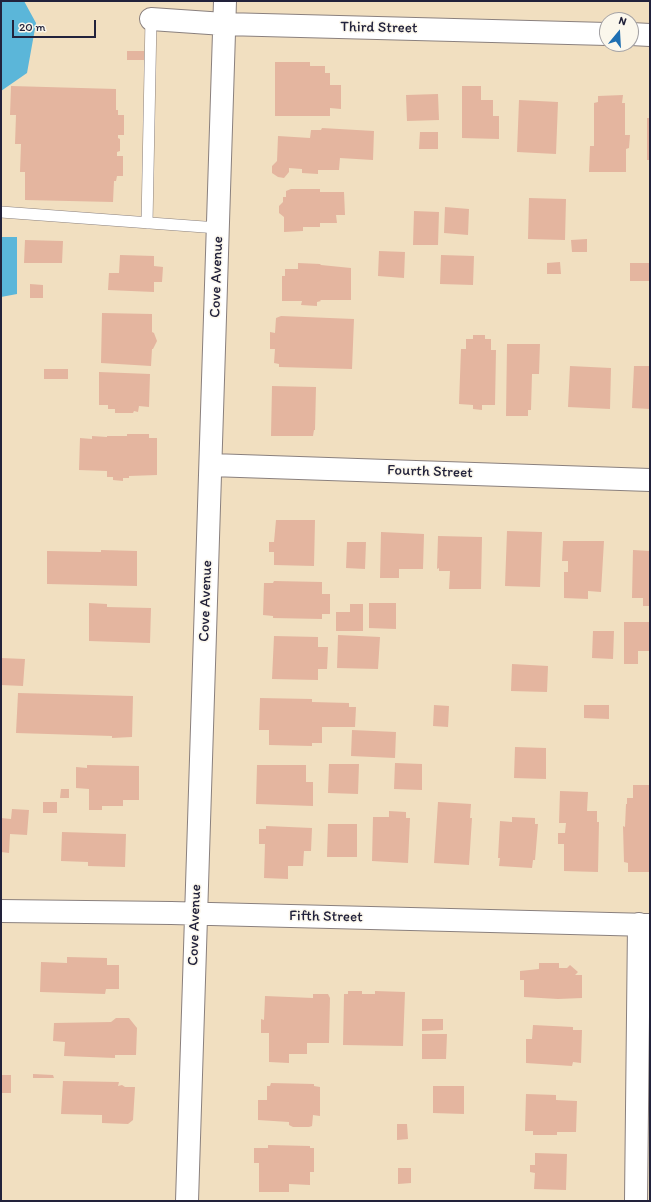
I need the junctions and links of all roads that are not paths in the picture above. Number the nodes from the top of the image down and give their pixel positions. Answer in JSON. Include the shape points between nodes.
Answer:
{"nodes":[{"id":1,"x":225,"y":1,"type":"edge"},
{"id":2,"x":151,"y":20,"type":"joint"},
{"id":3,"x":224,"y":24,"type":"junction"},
{"id":4,"x":599,"y":34,"type":"edge"},
{"id":5,"x":639,"y":34,"type":"edge"},
{"id":6,"x":650,"y":35,"type":"edge"},
{"id":7,"x":1,"y":212,"type":"edge"},
{"id":8,"x":147,"y":223,"type":"junction"},
{"id":9,"x":218,"y":228,"type":"junction"},
{"id":10,"x":211,"y":465,"type":"junction"},
{"id":11,"x":650,"y":480,"type":"edge"},
{"id":12,"x":1,"y":911,"type":"edge"},
{"id":13,"x":196,"y":913,"type":"junction"},
{"id":14,"x":645,"y":925,"type":"edge"},
{"id":15,"x":187,"y":1201,"type":"edge"},
{"id":16,"x":636,"y":1201,"type":"edge"}],
"edges":[{"from":1,"to":3,"type":"street","name":"Cove Avenue"},
{"from":2,"to":3,"type":"street","name":"Third Street"},
{"from":2,"to":8,"type":"lane"},
{"from":3,"to":4,"type":"street","name":"Third Street"},
{"from":3,"to":9,"type":"street","name":"Cove Avenue"},
{"from":5,"to":6,"type":"street"},
{"from":7,"to":8,"type":"lane"},
{"from":8,"to":9,"type":"lane"},
{"from":9,"to":10,"type":"street","name":"Cove Avenue"},
{"from":10,"to":11,"type":"street","name":"Fourth Street"},
{"from":10,"to":13,"type":"street","name":"Cove Avenue"},
{"from":12,"to":13,"type":"street","name":"Fifth Street"},
{"from":13,"to":14,"type":"street","name":"Fifth Street"},
{"from":13,"to":15,"type":"street","name":"Cove Avenue"},
{"from":14,"to":16,"type":"street"}]}
